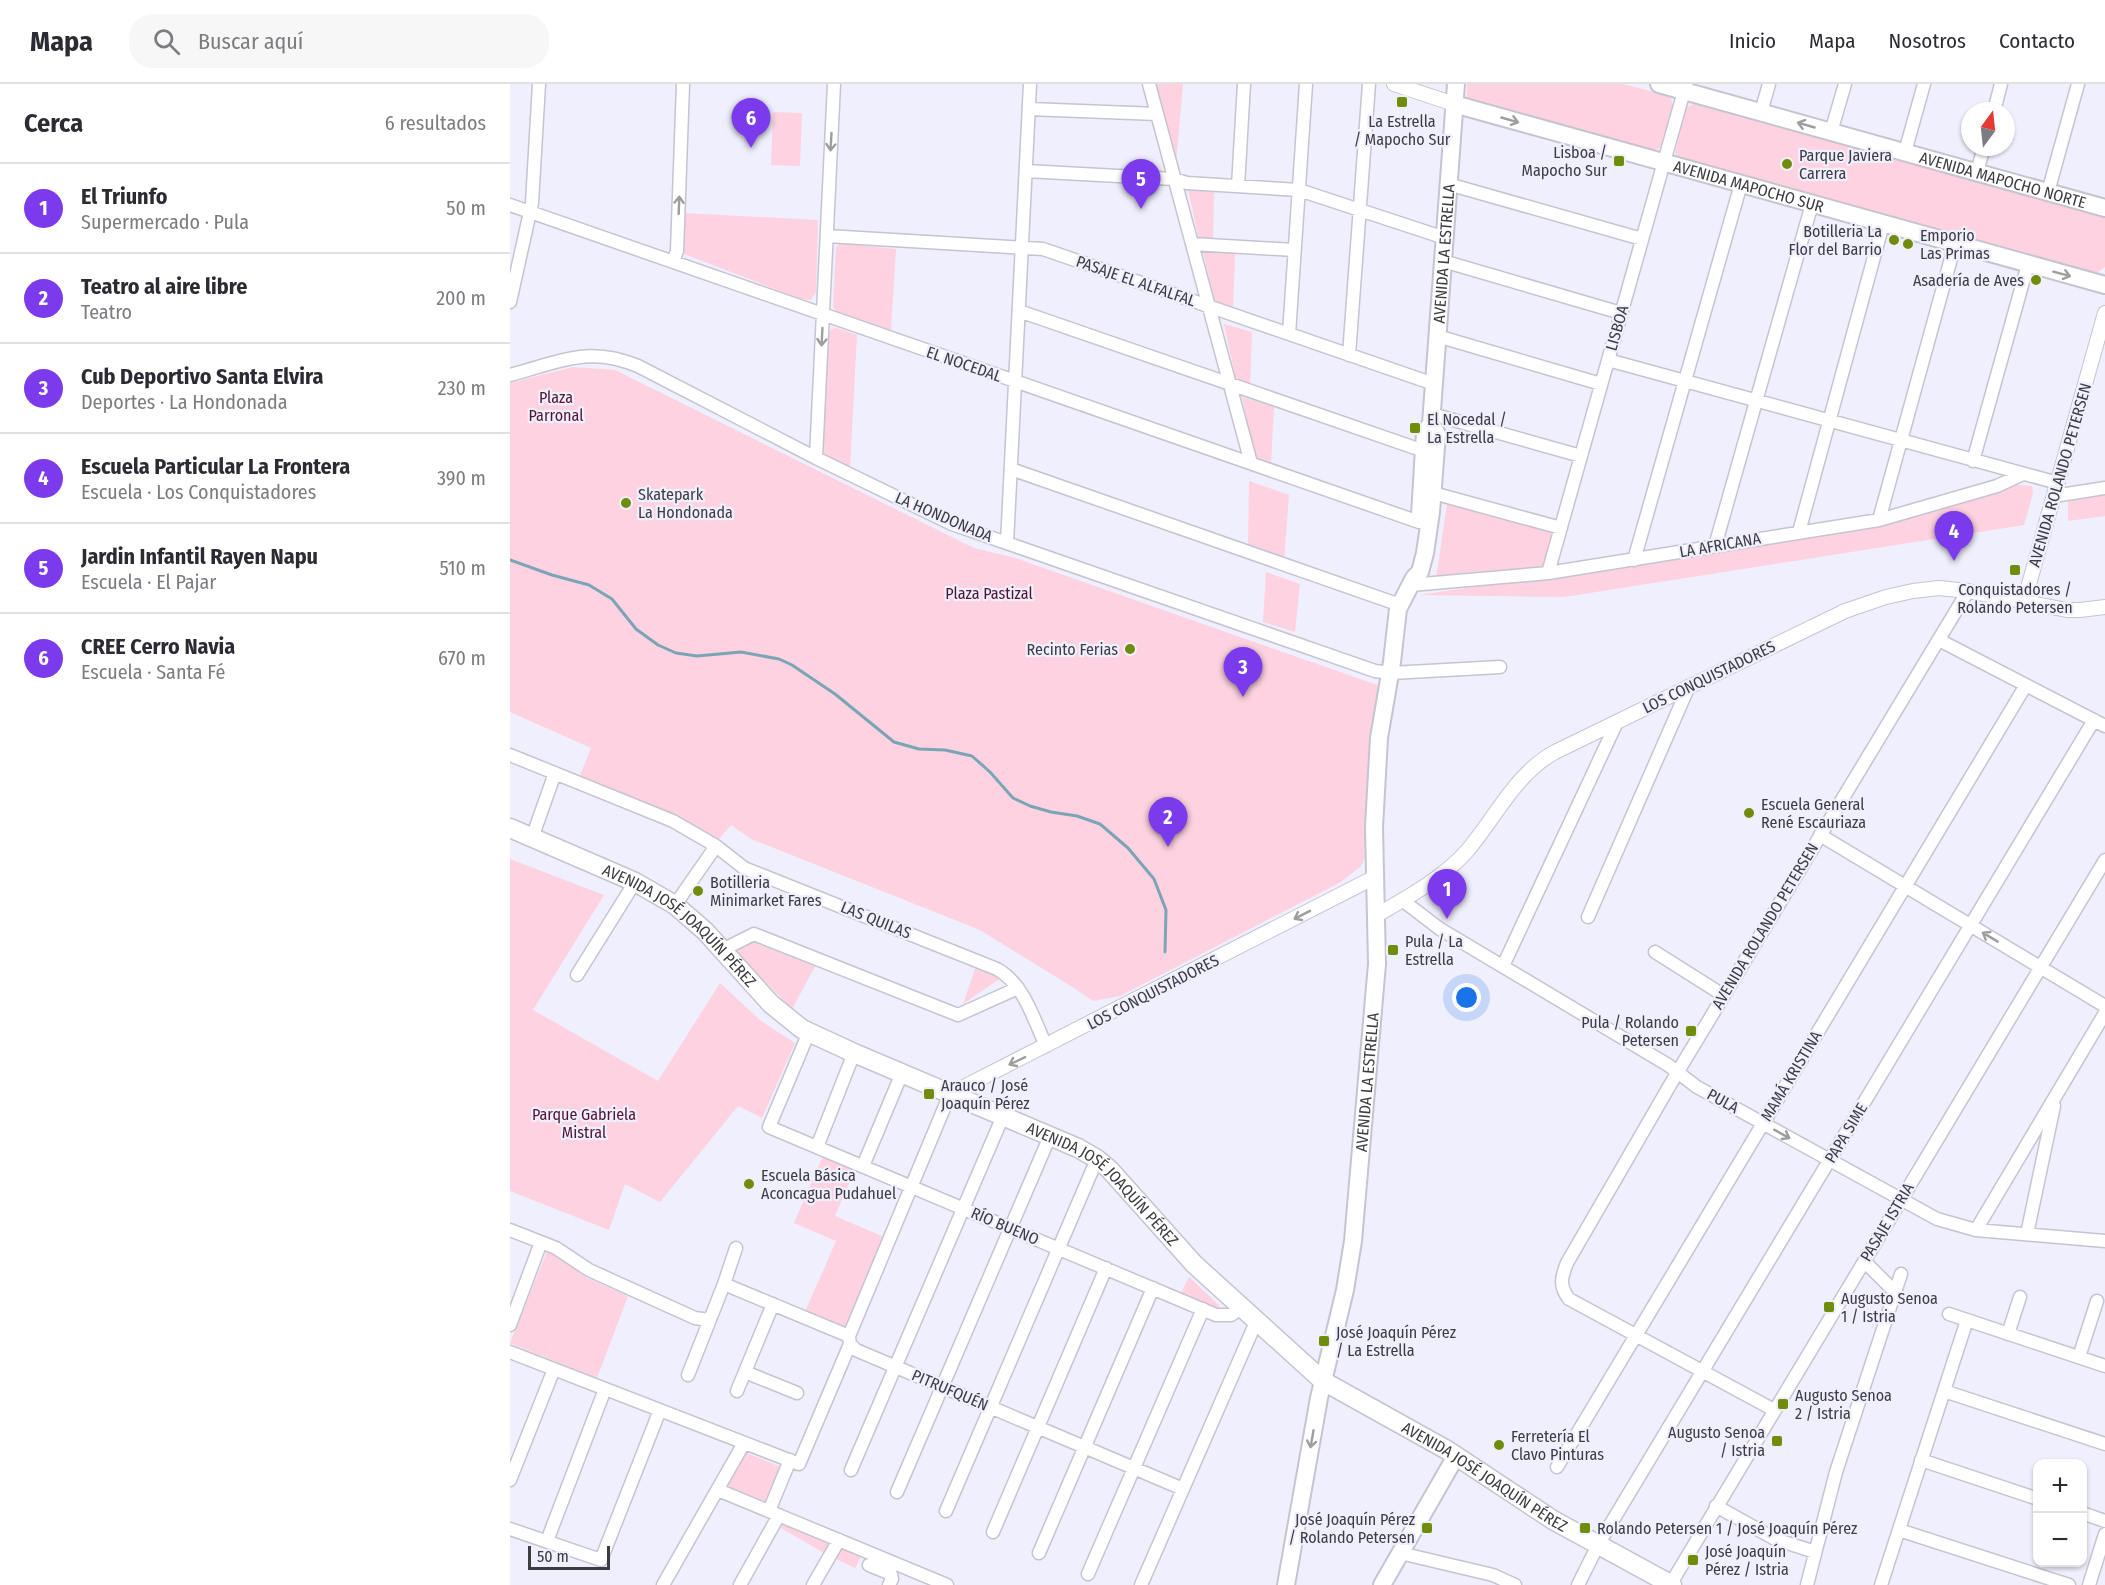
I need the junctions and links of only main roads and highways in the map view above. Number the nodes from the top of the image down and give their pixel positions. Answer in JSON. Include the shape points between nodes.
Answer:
{"nodes":[{"id":1,"x":1455,"y":84,"type":"edge"},
{"id":2,"x":1659,"y":84,"type":"edge"},
{"id":3,"x":1685,"y":87,"type":"edge"},
{"id":4,"x":1454,"y":104,"type":"junction"},
{"id":5,"x":2105,"y":208,"type":"edge"},
{"id":6,"x":2105,"y":285,"type":"edge"},
{"id":7,"x":1432,"y":419,"type":"junction"},
{"id":8,"x":1412,"y":582,"type":"junction"},
{"id":9,"x":510,"y":828,"type":"edge"},
{"id":10,"x":1323,"y":1381,"type":"junction"},
{"id":11,"x":1456,"y":1456,"type":"junction"},
{"id":12,"x":1286,"y":1585,"type":"edge"},
{"id":13,"x":1382,"y":1585,"type":"edge"},
{"id":14,"x":1671,"y":1585,"type":"edge"}],
"edges":[{"from":1,"to":4,"type":"main road","name":"AVENIDA LA ESTRELLA"},
{"from":2,"to":3,"type":"main road","name":"AVENIDA MAPOCHO NORTE"},
{"from":5,"to":3,"type":"main road","name":"AVENIDA MAPOCHO NORTE","one_way":true},
{"from":4,"to":6,"type":"main road","name":"AVENIDA MAPOCHO SUR","one_way":true},
{"from":4,"to":7,"type":"main road","name":"AVENIDA LA ESTRELLA"},
{"from":7,"to":8,"type":"main road","name":"AVENIDA LA ESTRELLA","via":[[1425,432]]},
{"from":7,"to":8,"type":"main road","name":"AVENIDA LA ESTRELLA","via":[[1437,434],[1424,561]]},
{"from":8,"to":10,"type":"main road","name":"AVENIDA LA ESTRELLA","via":[[1400,605],[1378,753],[1374,827],[1377,964],[1353,1240]]},
{"from":9,"to":10,"type":"main road","name":"AVENIDA JOSÉ JOAQUÍN PÉREZ","via":[[635,882],[675,905],[696,922],[771,1004],[809,1032],[1097,1159],[1180,1250]]},
{"from":10,"to":11,"type":"main road","name":"AVENIDA JOSÉ JOAQUÍN PÉREZ"},
{"from":10,"to":12,"type":"main road","name":"AVENIDA LA ESTRELLA","one_way":true},
{"from":11,"to":13,"type":"main road"},
{"from":11,"to":14,"type":"main road","name":"AVENIDA JOSÉ JOAQUÍN PÉREZ","via":[[1533,1508]]}]}
